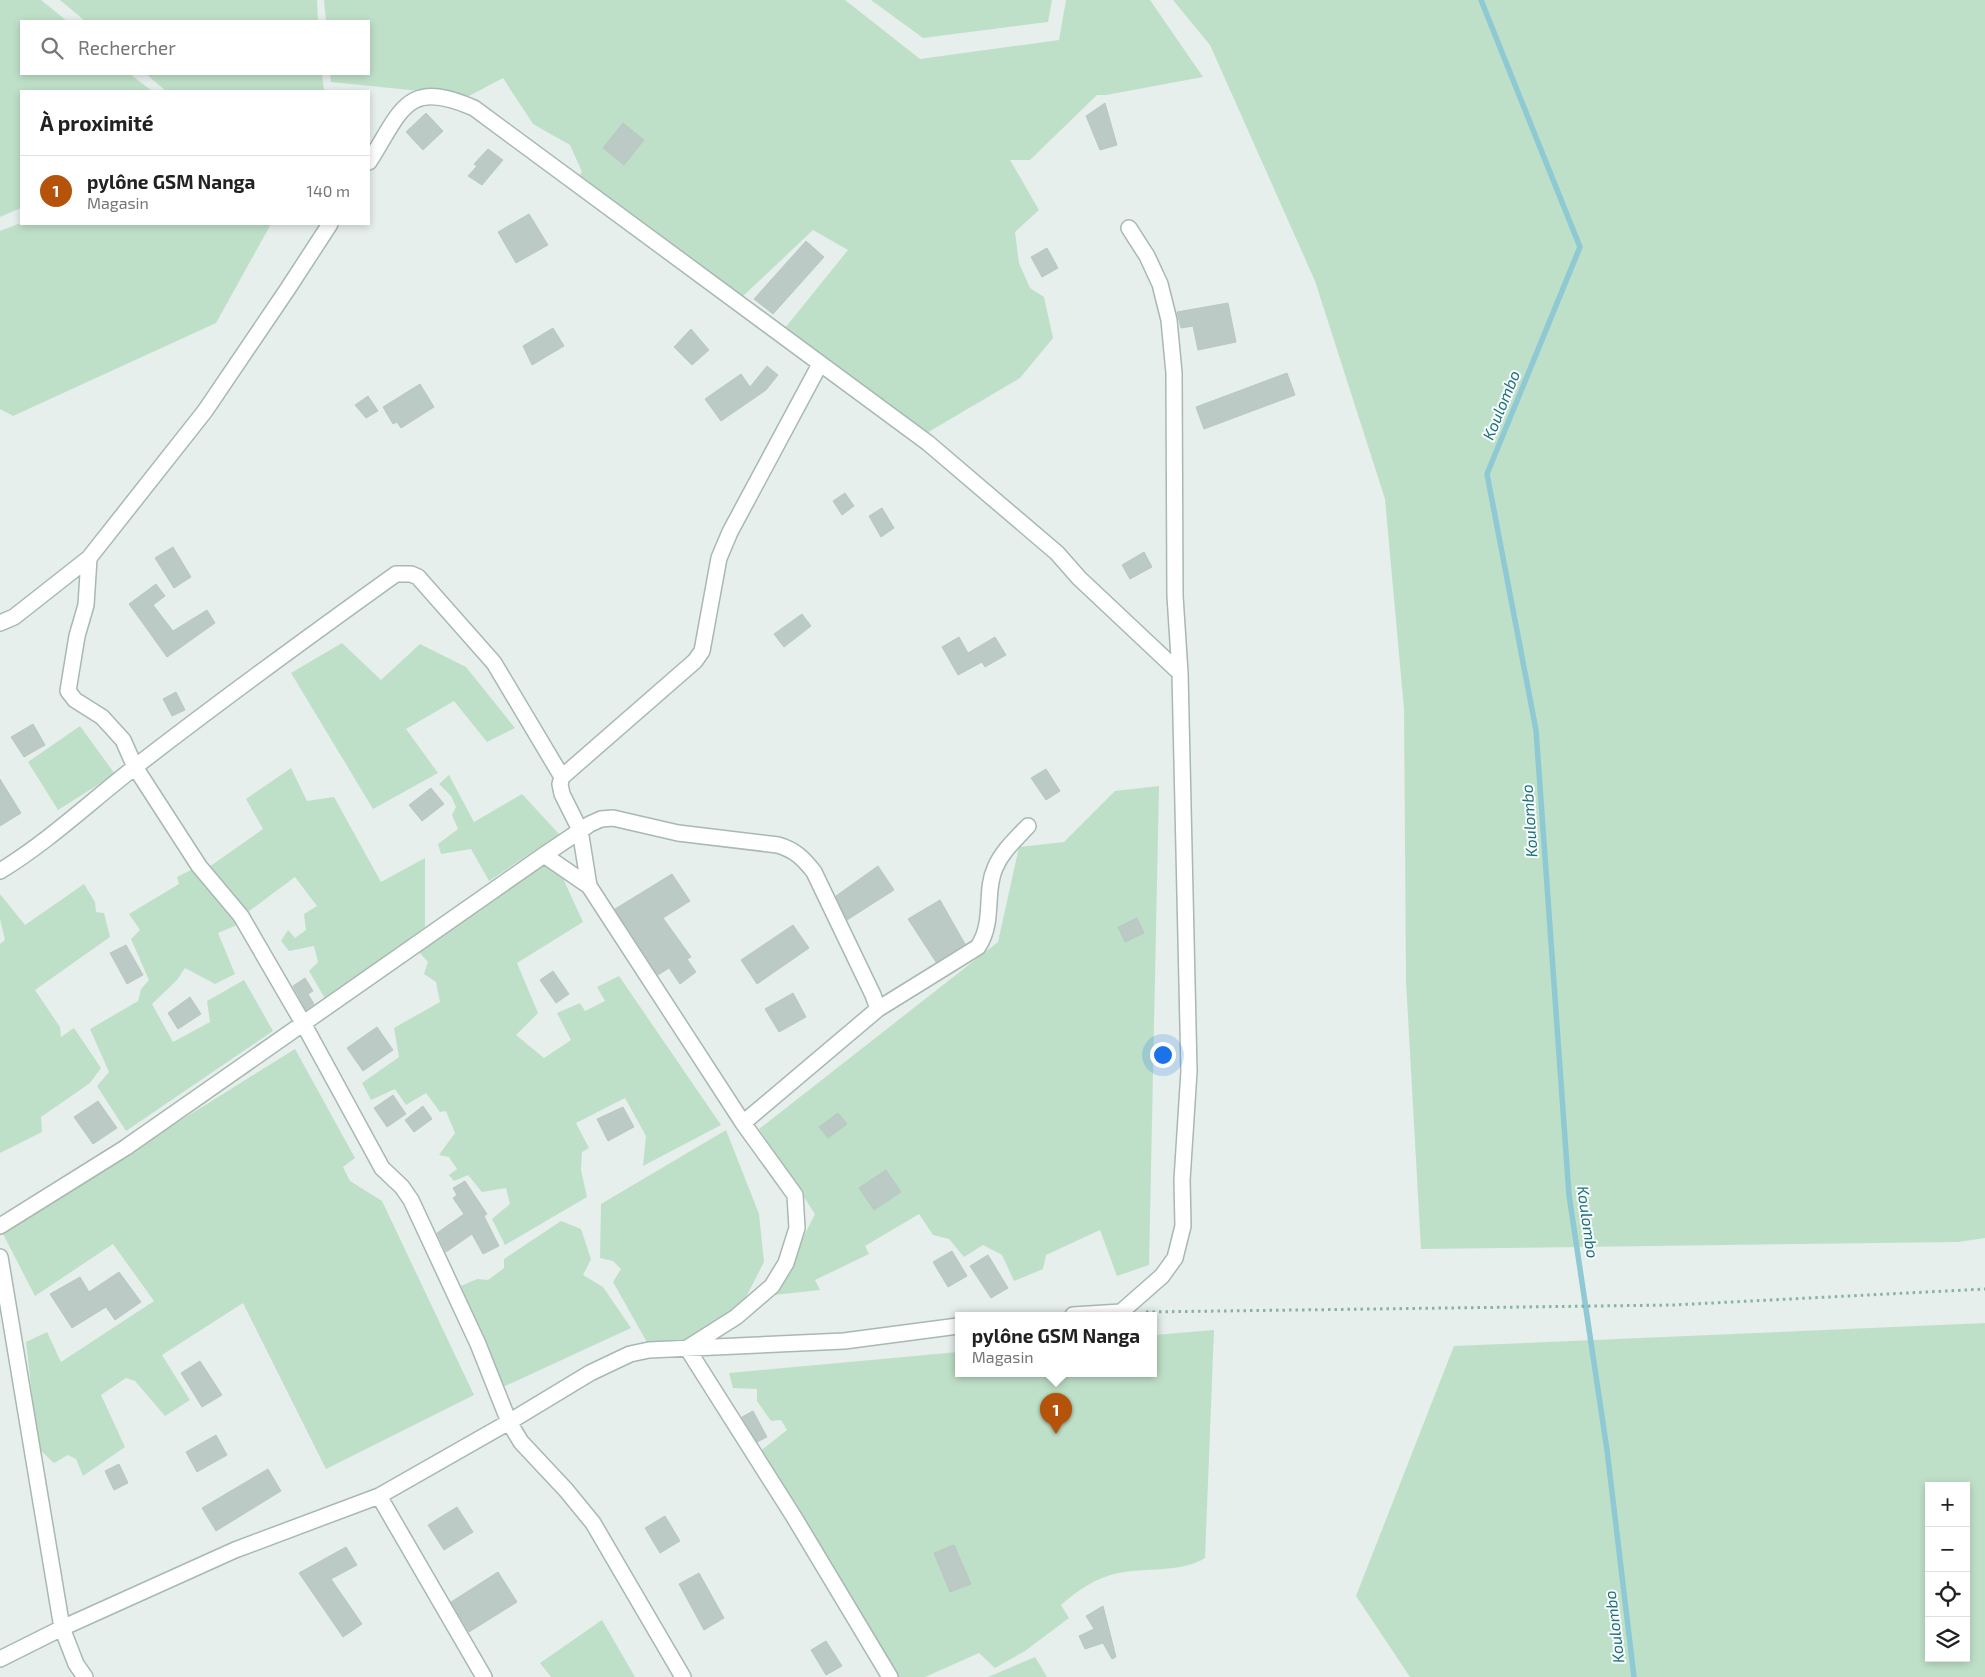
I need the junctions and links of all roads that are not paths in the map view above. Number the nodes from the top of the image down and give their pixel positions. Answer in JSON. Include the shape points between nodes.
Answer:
{"nodes":[{"id":1,"x":370,"y":160,"type":"edge"},
{"id":2,"x":329,"y":225,"type":"edge"},
{"id":3,"x":1129,"y":228,"type":"dead end"},
{"id":4,"x":820,"y":364,"type":"junction"},
{"id":5,"x":89,"y":558,"type":"junction"},
{"id":6,"x":0,"y":623,"type":"edge"},
{"id":7,"x":1180,"y":673,"type":"junction"},
{"id":8,"x":135,"y":767,"type":"junction"},
{"id":9,"x":562,"y":777,"type":"junction"},
{"id":10,"x":1028,"y":826,"type":"dead end"},
{"id":11,"x":580,"y":830,"type":"junction"},
{"id":12,"x":544,"y":855,"type":"junction"},
{"id":13,"x":0,"y":871,"type":"edge"},
{"id":14,"x":590,"y":886,"type":"junction"},
{"id":15,"x":878,"y":1009,"type":"junction"},
{"id":16,"x":303,"y":1022,"type":"junction"},
{"id":17,"x":743,"y":1123,"type":"junction"},
{"id":18,"x":0,"y":1226,"type":"edge"},
{"id":19,"x":0,"y":1257,"type":"edge"},
{"id":20,"x":1121,"y":1312,"type":"edge"},
{"id":21,"x":955,"y":1326,"type":"edge"},
{"id":22,"x":687,"y":1348,"type":"junction"},
{"id":23,"x":509,"y":1422,"type":"junction"},
{"id":24,"x":379,"y":1496,"type":"junction"},
{"id":25,"x":62,"y":1628,"type":"junction"},
{"id":26,"x":0,"y":1659,"type":"edge"},
{"id":27,"x":85,"y":1677,"type":"edge"},
{"id":28,"x":484,"y":1677,"type":"edge"},
{"id":29,"x":683,"y":1677,"type":"edge"},
{"id":30,"x":890,"y":1677,"type":"edge"}],
"edges":[{"from":1,"to":4,"type":"street","via":[[405,105],[419,96],[450,98],[466,105],[516,138]]},
{"from":2,"to":5,"type":"street","via":[[210,404]]},
{"from":3,"to":7,"type":"street","via":[[1160,284],[1169,320],[1174,373],[1175,596]]},
{"from":4,"to":7,"type":"street","via":[[957,466],[1057,553],[1079,578]]},
{"from":4,"to":9,"type":"street","via":[[719,558],[702,651],[694,662]]},
{"from":5,"to":6,"type":"street","via":[[14,617]]},
{"from":5,"to":8,"type":"street","via":[[86,605],[76,636],[68,691],[114,729],[123,740]]},
{"from":7,"to":20,"type":"street","via":[[1189,1071],[1182,1180],[1183,1226],[1175,1258],[1162,1276]]},
{"from":8,"to":9,"type":"street","via":[[281,656],[396,574],[402,573],[418,577],[494,663]]},
{"from":8,"to":13,"type":"street","via":[[26,856]]},
{"from":8,"to":16,"type":"street","via":[[199,866],[241,916]]},
{"from":9,"to":11,"type":"street","via":[[562,794]]},
{"from":10,"to":15,"type":"street","via":[[1004,852],[994,869],[988,922],[978,947]]},
{"from":11,"to":12,"type":"street"},
{"from":11,"to":14,"type":"street"},
{"from":11,"to":15,"type":"street","via":[[601,819],[612,818],[678,833],[792,849],[814,872]]},
{"from":12,"to":14,"type":"street"},
{"from":12,"to":16,"type":"street"},
{"from":14,"to":17,"type":"street"},
{"from":15,"to":17,"type":"street"},
{"from":16,"to":18,"type":"street","via":[[101,1164]]},
{"from":16,"to":23,"type":"street","via":[[382,1168],[402,1186],[411,1200],[482,1352]]},
{"from":17,"to":22,"type":"street","via":[[795,1195],[797,1228],[786,1263],[772,1286],[736,1317]]},
{"from":19,"to":25,"type":"street"},
{"from":21,"to":22,"type":"street","via":[[844,1341]]},
{"from":22,"to":23,"type":"street","via":[[630,1354],[590,1373]]},
{"from":22,"to":30,"type":"street"},
{"from":23,"to":24,"type":"street"},
{"from":23,"to":29,"type":"street","via":[[521,1442],[593,1523]]},
{"from":24,"to":25,"type":"street","via":[[235,1550]]},
{"from":24,"to":28,"type":"street"},
{"from":25,"to":26,"type":"street"},
{"from":25,"to":27,"type":"street","via":[[72,1656]]}]}
